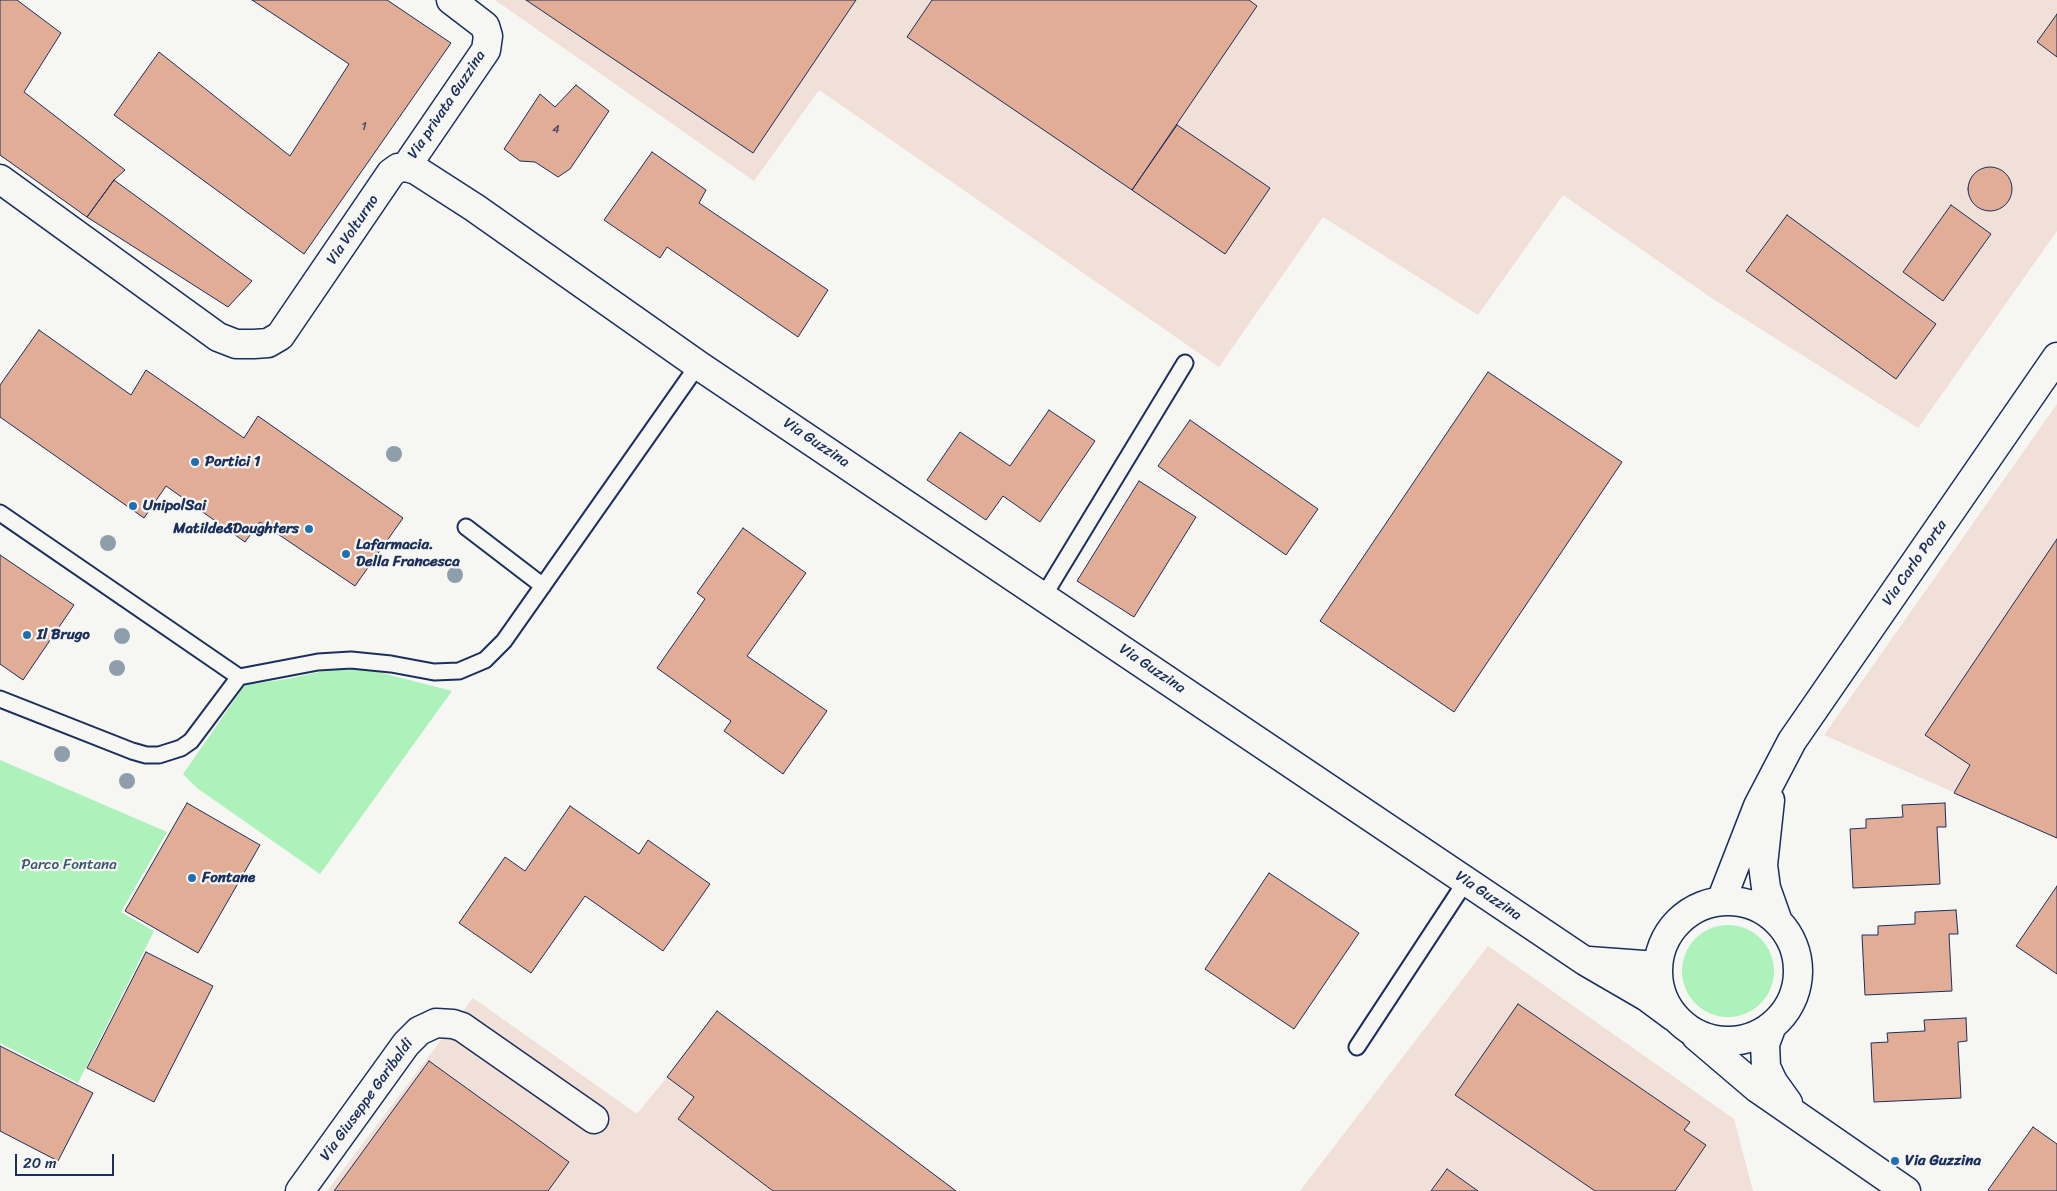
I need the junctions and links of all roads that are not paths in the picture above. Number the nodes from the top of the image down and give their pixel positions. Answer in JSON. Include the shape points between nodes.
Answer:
{"nodes":[{"id":1,"x":451,"y":0,"type":"edge"},
{"id":2,"x":406,"y":167,"type":"junction"},
{"id":3,"x":0,"y":179,"type":"edge"},
{"id":4,"x":2057,"y":357,"type":"edge"},
{"id":5,"x":1185,"y":363,"type":"dead end"},
{"id":6,"x":709,"y":371,"type":"junction"},
{"id":7,"x":0,"y":513,"type":"edge"},
{"id":8,"x":466,"y":527,"type":"dead end"},
{"id":9,"x":543,"y":586,"type":"junction"},
{"id":10,"x":1043,"y":597,"type":"junction"},
{"id":11,"x":239,"y":677,"type":"junction"},
{"id":12,"x":0,"y":699,"type":"edge"},
{"id":13,"x":1775,"y":771,"type":"junction"},
{"id":14,"x":1466,"y":881,"type":"junction"},
{"id":15,"x":1721,"y":901,"type":"junction"},
{"id":16,"x":1778,"y":922,"type":"junction"},
{"id":17,"x":1585,"y":961,"type":"junction"},
{"id":18,"x":1657,"y":966,"type":"junction"},
{"id":19,"x":1683,"y":1025,"type":"junction"},
{"id":20,"x":1771,"y":1028,"type":"junction"},
{"id":21,"x":1356,"y":1047,"type":"dead end"},
{"id":22,"x":594,"y":1119,"type":"dead end"},
{"id":23,"x":1802,"y":1120,"type":"junction"},
{"id":24,"x":300,"y":1191,"type":"edge"},
{"id":25,"x":1906,"y":1191,"type":"edge"}],
"edges":[{"from":1,"to":2,"type":"street","name":"Via privata Guzzina","via":[[485,26],[488,36],[486,50]]},
{"from":2,"to":3,"type":"street","name":"Via Volturno","via":[[391,173],[280,336],[268,343],[254,344],[236,344],[218,337]]},
{"from":2,"to":6,"type":"street","via":[[426,175]]},
{"from":4,"to":13,"type":"street","name":"Via Carlo Porta","via":[[1792,741]]},
{"from":5,"to":10,"type":"lane"},
{"from":6,"to":9,"type":"lane"},
{"from":6,"to":10,"type":"street","name":"Via Guzzina"},
{"from":7,"to":11,"type":"lane"},
{"from":8,"to":9,"type":"lane"},
{"from":9,"to":11,"type":"lane","via":[[498,650],[486,660],[459,671],[434,672],[351,660],[318,662]]},
{"from":10,"to":14,"type":"street","name":"Via Guzzina"},
{"from":11,"to":12,"type":"lane","via":[[191,741],[159,755],[132,752]]},
{"from":13,"to":15,"type":"street","name":"Via Carlo Porta","via":[[1745,836]]},
{"from":13,"to":16,"type":"street","name":"Via Carlo Porta","via":[[1763,865],[1766,888]]},
{"from":14,"to":17,"type":"street","name":"Via Guzzina"},
{"from":14,"to":21,"type":"lane"},
{"from":15,"to":16,"type":"street","via":[[1745,903]]},
{"from":15,"to":18,"type":"street","via":[[1685,915],[1673,927],[1660,949]]},
{"from":16,"to":20,"type":"street","via":[[1786,930],[1796,955],[1798,983],[1790,1007]]},
{"from":17,"to":18,"type":"street","name":"Via Guzzina"},
{"from":17,"to":19,"type":"street","name":"Via Guzzina","via":[[1647,997]]},
{"from":18,"to":19,"type":"street","via":[[1665,1004]]},
{"from":19,"to":20,"type":"street","via":[[1720,1042],[1744,1041]]},
{"from":19,"to":23,"type":"street","name":"Via Guzzina","via":[[1757,1088]]},
{"from":20,"to":23,"type":"street","name":"Via Guzzina","via":[[1765,1044],[1766,1067],[1779,1091]]},
{"from":22,"to":24,"type":"street","name":"Via Giuseppe Garibaldi","via":[[462,1027],[436,1023],[419,1031],[406,1044]]},
{"from":23,"to":25,"type":"street","name":"Via Guzzina"}]}
